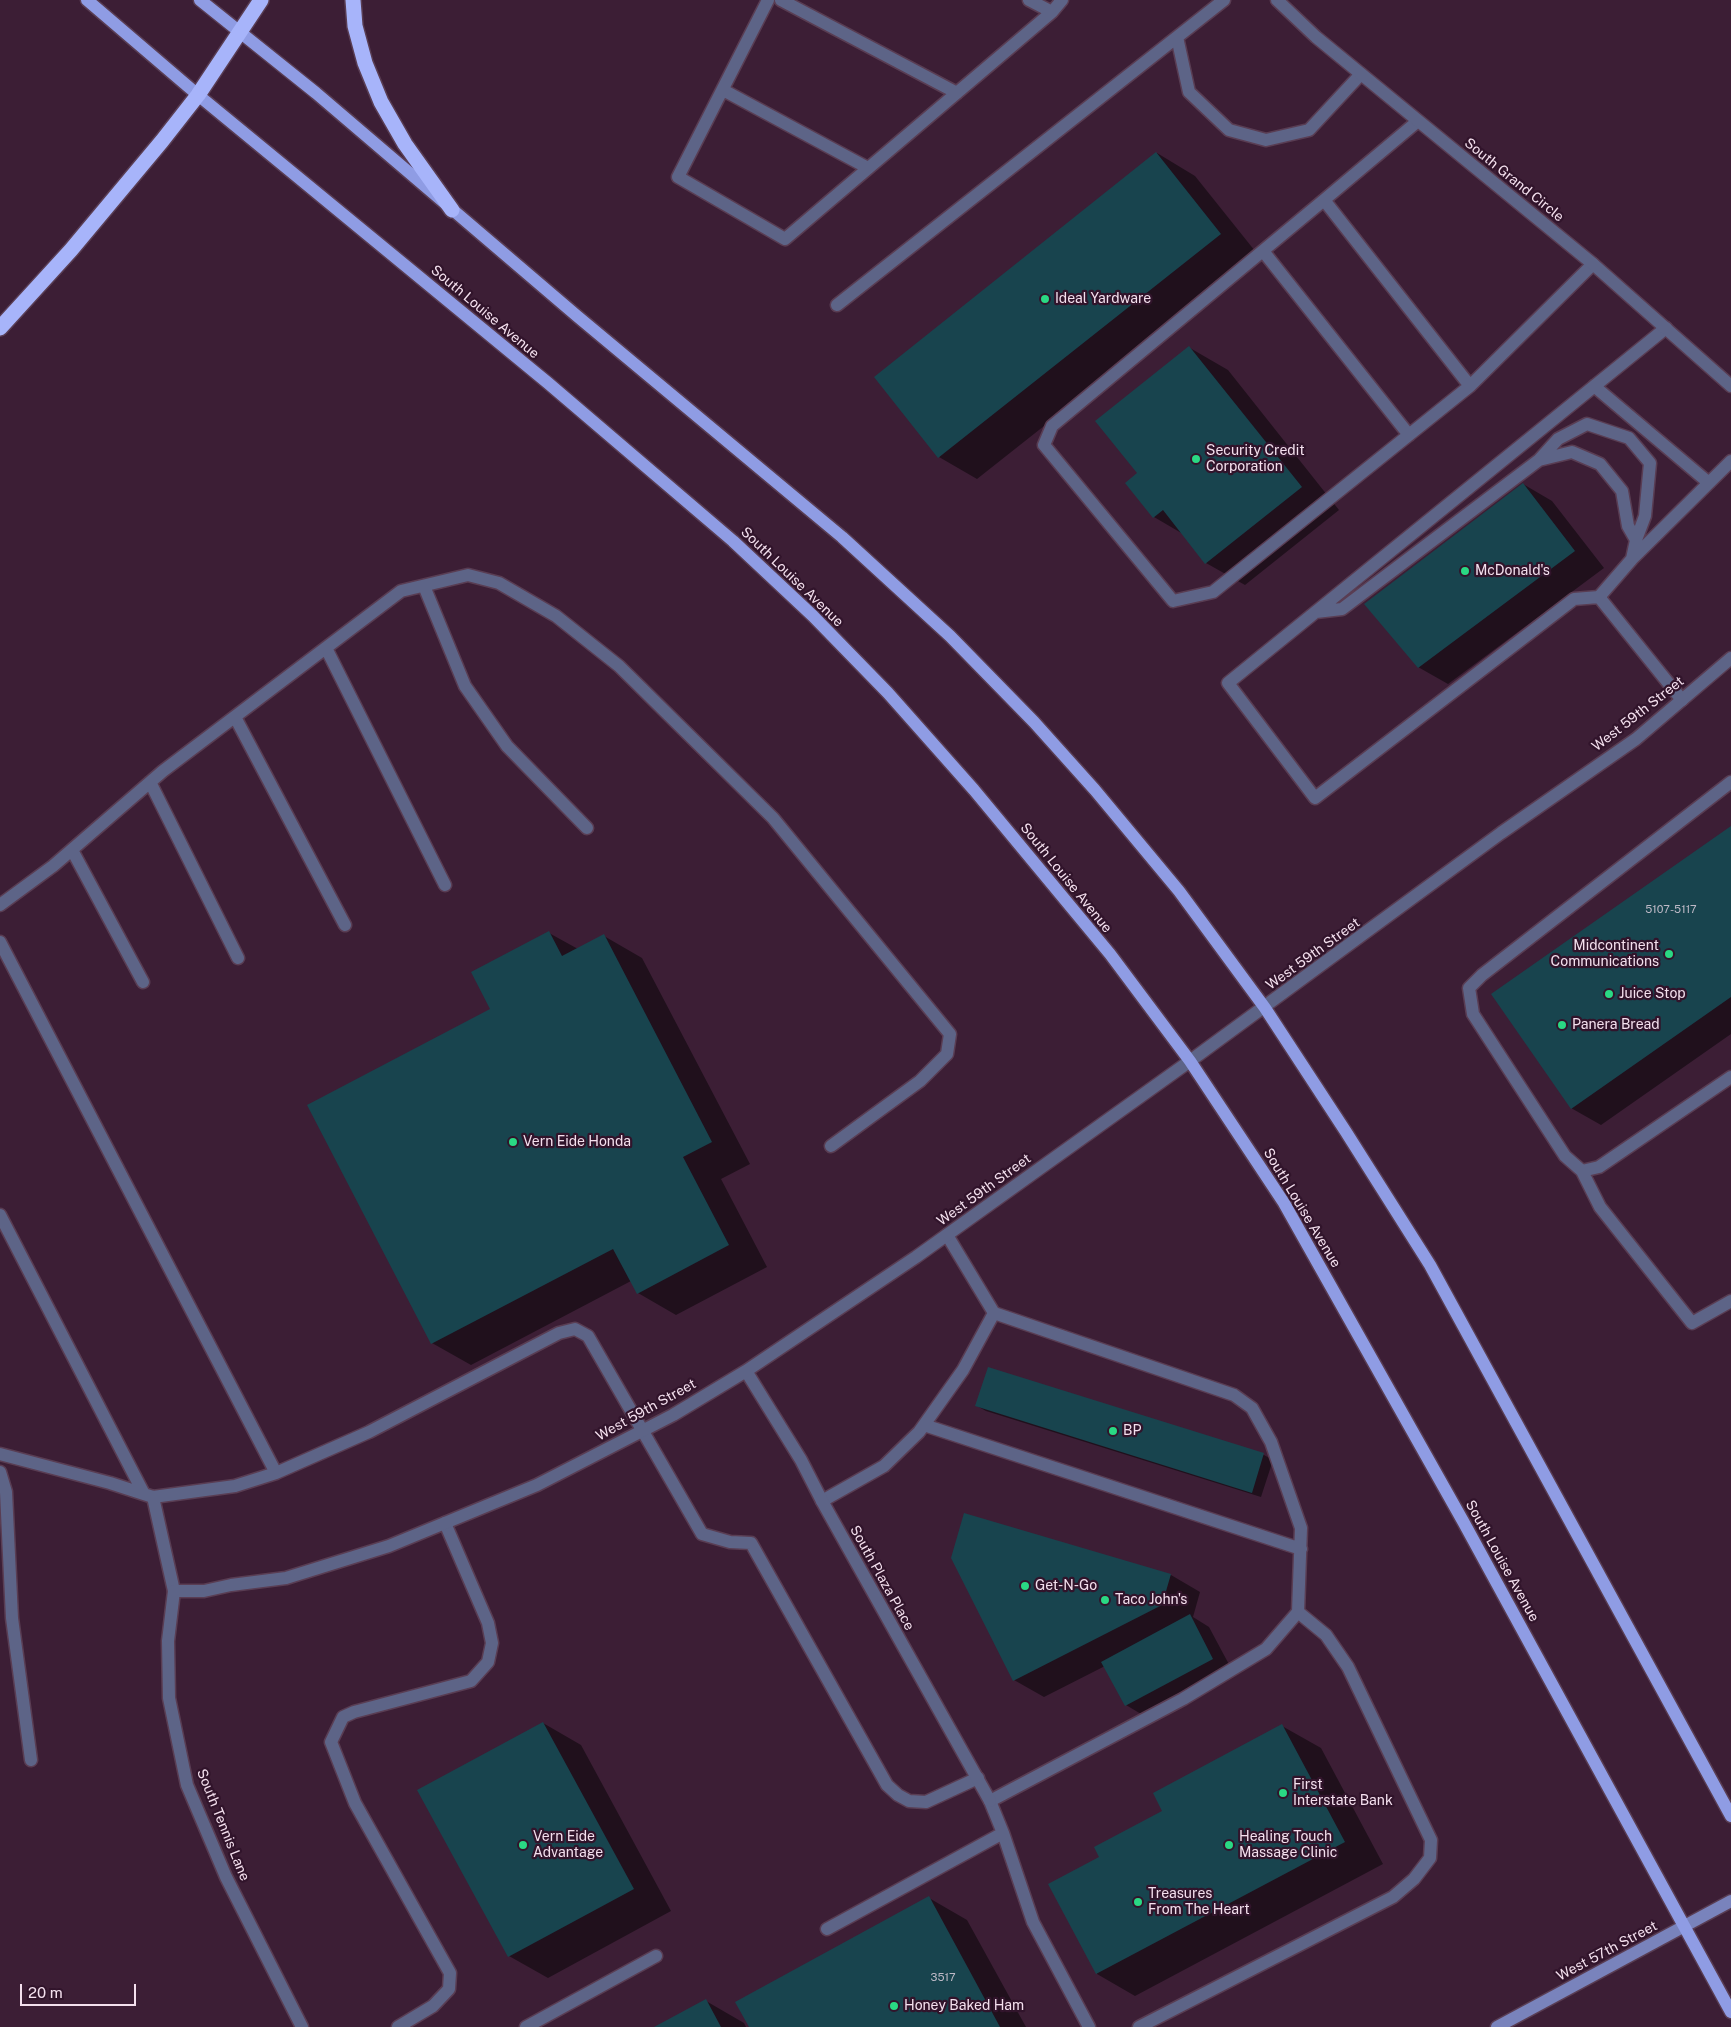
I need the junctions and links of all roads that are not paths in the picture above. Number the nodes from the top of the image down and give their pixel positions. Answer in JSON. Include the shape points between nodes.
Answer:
{"nodes":[{"id":1,"x":87,"y":0,"type":"edge"},
{"id":2,"x":200,"y":0,"type":"edge"},
{"id":3,"x":261,"y":0,"type":"edge"},
{"id":4,"x":353,"y":0,"type":"edge"},
{"id":5,"x":768,"y":0,"type":"edge"},
{"id":6,"x":781,"y":0,"type":"edge"},
{"id":7,"x":1029,"y":0,"type":"edge"},
{"id":8,"x":1062,"y":0,"type":"edge"},
{"id":9,"x":1224,"y":0,"type":"edge"},
{"id":10,"x":1277,"y":0,"type":"edge"},
{"id":11,"x":1052,"y":12,"type":"junction"},
{"id":12,"x":239,"y":33,"type":"junction"},
{"id":13,"x":1177,"y":37,"type":"junction"},
{"id":14,"x":1361,"y":74,"type":"junction"},
{"id":15,"x":723,"y":90,"type":"junction"},
{"id":16,"x":958,"y":93,"type":"junction"},
{"id":17,"x":198,"y":95,"type":"junction"},
{"id":18,"x":1418,"y":121,"type":"junction"},
{"id":19,"x":868,"y":168,"type":"junction"},
{"id":20,"x":1324,"y":200,"type":"junction"},
{"id":21,"x":452,"y":210,"type":"junction"},
{"id":22,"x":1263,"y":251,"type":"junction"},
{"id":23,"x":1593,"y":264,"type":"junction"},
{"id":24,"x":837,"y":305,"type":"dead end"},
{"id":25,"x":0,"y":328,"type":"edge"},
{"id":26,"x":1666,"y":328,"type":"junction"},
{"id":27,"x":1470,"y":386,"type":"junction"},
{"id":28,"x":1594,"y":386,"type":"junction"},
{"id":29,"x":1731,"y":386,"type":"edge"},
{"id":30,"x":1409,"y":436,"type":"junction"},
{"id":31,"x":1539,"y":460,"type":"junction"},
{"id":32,"x":1731,"y":461,"type":"edge"},
{"id":33,"x":1709,"y":483,"type":"junction"},
{"id":34,"x":1636,"y":540,"type":"junction"},
{"id":35,"x":1632,"y":559,"type":"junction"},
{"id":36,"x":424,"y":586,"type":"junction"},
{"id":37,"x":1598,"y":597,"type":"junction"},
{"id":38,"x":1316,"y":612,"type":"junction"},
{"id":39,"x":326,"y":648,"type":"junction"},
{"id":40,"x":1731,"y":658,"type":"edge"},
{"id":41,"x":1682,"y":700,"type":"junction"},
{"id":42,"x":234,"y":717,"type":"junction"},
{"id":43,"x":150,"y":782,"type":"junction"},
{"id":44,"x":1731,"y":782,"type":"edge"},
{"id":45,"x":588,"y":828,"type":"dead end"},
{"id":46,"x":72,"y":850,"type":"junction"},
{"id":47,"x":445,"y":885,"type":"dead end"},
{"id":48,"x":0,"y":905,"type":"edge"},
{"id":49,"x":345,"y":925,"type":"dead end"},
{"id":50,"x":0,"y":942,"type":"edge"},
{"id":51,"x":238,"y":958,"type":"dead end"},
{"id":52,"x":143,"y":982,"type":"dead end"},
{"id":53,"x":1265,"y":1008,"type":"junction"},
{"id":54,"x":1190,"y":1061,"type":"junction"},
{"id":55,"x":1731,"y":1077,"type":"edge"},
{"id":56,"x":831,"y":1146,"type":"dead end"},
{"id":57,"x":1582,"y":1172,"type":"junction"},
{"id":58,"x":0,"y":1215,"type":"edge"},
{"id":59,"x":947,"y":1235,"type":"junction"},
{"id":60,"x":1731,"y":1301,"type":"edge"},
{"id":61,"x":994,"y":1313,"type":"junction"},
{"id":62,"x":746,"y":1371,"type":"junction"},
{"id":63,"x":924,"y":1425,"type":"junction"},
{"id":64,"x":642,"y":1431,"type":"junction"},
{"id":65,"x":0,"y":1454,"type":"edge"},
{"id":66,"x":0,"y":1472,"type":"edge"},
{"id":67,"x":276,"y":1473,"type":"junction"},
{"id":68,"x":148,"y":1496,"type":"junction"},
{"id":69,"x":822,"y":1501,"type":"junction"},
{"id":70,"x":445,"y":1523,"type":"junction"},
{"id":71,"x":1301,"y":1549,"type":"junction"},
{"id":72,"x":174,"y":1591,"type":"junction"},
{"id":73,"x":1298,"y":1612,"type":"junction"},
{"id":74,"x":31,"y":1760,"type":"dead end"},
{"id":75,"x":978,"y":1778,"type":"junction"},
{"id":76,"x":990,"y":1801,"type":"junction"},
{"id":77,"x":1731,"y":1816,"type":"edge"},
{"id":78,"x":1003,"y":1833,"type":"junction"},
{"id":79,"x":1731,"y":1901,"type":"edge"},
{"id":80,"x":1685,"y":1927,"type":"junction"},
{"id":81,"x":827,"y":1929,"type":"dead end"},
{"id":82,"x":656,"y":1956,"type":"dead end"},
{"id":83,"x":1731,"y":2012,"type":"edge"},
{"id":84,"x":302,"y":2027,"type":"edge"},
{"id":85,"x":398,"y":2027,"type":"edge"},
{"id":86,"x":526,"y":2027,"type":"edge"},
{"id":87,"x":1089,"y":2027,"type":"edge"},
{"id":88,"x":1139,"y":2027,"type":"edge"},
{"id":89,"x":1497,"y":2027,"type":"edge"}],
"edges":[{"from":1,"to":17,"type":"main road","name":"South Louise Avenue"},
{"from":2,"to":12,"type":"main road"},
{"from":3,"to":12,"type":"highway"},
{"from":4,"to":21,"type":"highway","via":[[355,26],[365,63],[381,102],[405,144]]},
{"from":5,"to":15,"type":"street"},
{"from":6,"to":16,"type":"street"},
{"from":7,"to":11,"type":"street"},
{"from":8,"to":11,"type":"street"},
{"from":9,"to":13,"type":"street"},
{"from":10,"to":14,"type":"street","name":"South Grand Circle"},
{"from":11,"to":16,"type":"street"},
{"from":12,"to":17,"type":"highway"},
{"from":12,"to":21,"type":"main road","via":[[316,93]]},
{"from":13,"to":14,"type":"street","via":[[1189,92],[1229,130],[1266,140],[1309,130]]},
{"from":13,"to":24,"type":"street"},
{"from":14,"to":18,"type":"street","name":"South Grand Circle"},
{"from":15,"to":19,"type":"street"},
{"from":15,"to":19,"type":"street","via":[[678,177],[785,239]]},
{"from":16,"to":19,"type":"street"},
{"from":17,"to":25,"type":"highway","via":[[71,250]]},
{"from":17,"to":54,"type":"main road","name":"South Louise Avenue","via":[[642,462],[813,616],[888,693],[974,790],[1110,954]]},
{"from":18,"to":20,"type":"street"},
{"from":18,"to":23,"type":"street","name":"South Grand Circle"},
{"from":20,"to":22,"type":"street"},
{"from":20,"to":27,"type":"street"},
{"from":21,"to":53,"type":"main road","via":[[842,537],[950,636],[1095,790],[1179,892]]},
{"from":22,"to":30,"type":"street"},
{"from":22,"to":30,"type":"street","via":[[1052,426],[1044,445],[1173,601],[1213,592]]},
{"from":23,"to":26,"type":"street","name":"South Grand Circle"},
{"from":23,"to":27,"type":"street"},
{"from":26,"to":28,"type":"street"},
{"from":26,"to":29,"type":"street","name":"South Grand Circle"},
{"from":27,"to":30,"type":"street"},
{"from":28,"to":33,"type":"street"},
{"from":28,"to":38,"type":"street"},
{"from":31,"to":34,"type":"street","via":[[1572,452],[1600,464],[1622,491],[1628,526]]},
{"from":31,"to":34,"type":"street","via":[[1558,439],[1587,424],[1629,438],[1650,463],[1645,516]]},
{"from":31,"to":38,"type":"street","via":[[1342,610]]},
{"from":32,"to":33,"type":"street"},
{"from":33,"to":35,"type":"street"},
{"from":34,"to":35,"type":"street"},
{"from":35,"to":37,"type":"street"},
{"from":36,"to":39,"type":"street","via":[[401,591]]},
{"from":36,"to":45,"type":"street","via":[[465,686],[507,746]]},
{"from":36,"to":56,"type":"street","via":[[468,575],[499,583],[556,616],[619,666],[773,818],[950,1034],[947,1054],[920,1081]]},
{"from":37,"to":38,"type":"street","via":[[1574,599],[1315,798],[1228,683]]},
{"from":37,"to":41,"type":"street"},
{"from":39,"to":42,"type":"street"},
{"from":39,"to":47,"type":"street"},
{"from":40,"to":41,"type":"street","name":"West 59th Street"},
{"from":41,"to":53,"type":"street","name":"West 59th Street","via":[[1636,739],[1502,833]]},
{"from":42,"to":43,"type":"street"},
{"from":42,"to":49,"type":"street"},
{"from":43,"to":46,"type":"street"},
{"from":43,"to":51,"type":"street"},
{"from":44,"to":57,"type":"street","via":[[1469,988],[1473,1014],[1565,1156]]},
{"from":46,"to":48,"type":"street"},
{"from":46,"to":52,"type":"street"},
{"from":50,"to":67,"type":"street"},
{"from":53,"to":54,"type":"street","name":"West 59th Street"},
{"from":53,"to":77,"type":"main road","via":[[1430,1265]]},
{"from":54,"to":59,"type":"street","name":"West 59th Street"},
{"from":54,"to":80,"type":"main road","name":"South Louise Avenue","via":[[1284,1204],[1464,1523]]},
{"from":55,"to":57,"type":"street","via":[[1599,1167]]},
{"from":57,"to":60,"type":"street","via":[[1600,1207],[1692,1323]]},
{"from":58,"to":68,"type":"street","name":"South Tennis Lane"},
{"from":59,"to":61,"type":"street"},
{"from":59,"to":62,"type":"street","name":"West 59th Street"},
{"from":61,"to":63,"type":"street","via":[[963,1370]]},
{"from":61,"to":71,"type":"street","via":[[1234,1395],[1252,1408],[1271,1442],[1301,1528]]},
{"from":62,"to":64,"type":"street","name":"West 59th Street"},
{"from":62,"to":69,"type":"street","name":"South Plaza Place","via":[[801,1460]]},
{"from":63,"to":69,"type":"street","via":[[884,1466]]},
{"from":63,"to":71,"type":"street"},
{"from":64,"to":67,"type":"street","via":[[588,1336],[575,1329],[559,1333],[369,1432]]},
{"from":64,"to":70,"type":"street","name":"West 59th Street","via":[[538,1485]]},
{"from":64,"to":75,"type":"street","via":[[702,1534],[730,1542],[751,1543],[887,1785],[909,1800],[926,1802]]},
{"from":65,"to":68,"type":"street"},
{"from":66,"to":74,"type":"street","via":[[6,1492],[12,1618]]},
{"from":67,"to":68,"type":"street","via":[[235,1486]]},
{"from":68,"to":72,"type":"street","name":"South Tennis Lane"},
{"from":69,"to":75,"type":"street","name":"South Plaza Place"},
{"from":70,"to":72,"type":"street","name":"West 59th Street","via":[[389,1546],[286,1578],[204,1592]]},
{"from":70,"to":85,"type":"street","via":[[488,1623],[492,1643],[488,1662],[471,1681],[354,1712],[343,1718],[331,1742],[355,1803],[450,1973],[449,1989],[433,2006]]},
{"from":71,"to":73,"type":"street"},
{"from":72,"to":84,"type":"street","name":"South Tennis Lane","via":[[168,1641],[169,1698],[187,1785],[226,1877]]},
{"from":73,"to":76,"type":"street","via":[[1266,1649],[1183,1699]]},
{"from":73,"to":88,"type":"street","via":[[1326,1635],[1348,1667],[1431,1840],[1430,1858],[1414,1879],[1393,1898]]},
{"from":75,"to":76,"type":"street","name":"South Plaza Place"},
{"from":76,"to":78,"type":"street","name":"South Plaza Place"},
{"from":78,"to":81,"type":"street"},
{"from":78,"to":87,"type":"street","name":"South Plaza Place","via":[[1033,1922]]},
{"from":79,"to":80,"type":"main road","name":"West 57th Street"},
{"from":80,"to":83,"type":"main road","name":"South Louise Avenue"},
{"from":80,"to":89,"type":"main road","name":"West 57th Street"},
{"from":82,"to":86,"type":"street"}]}
